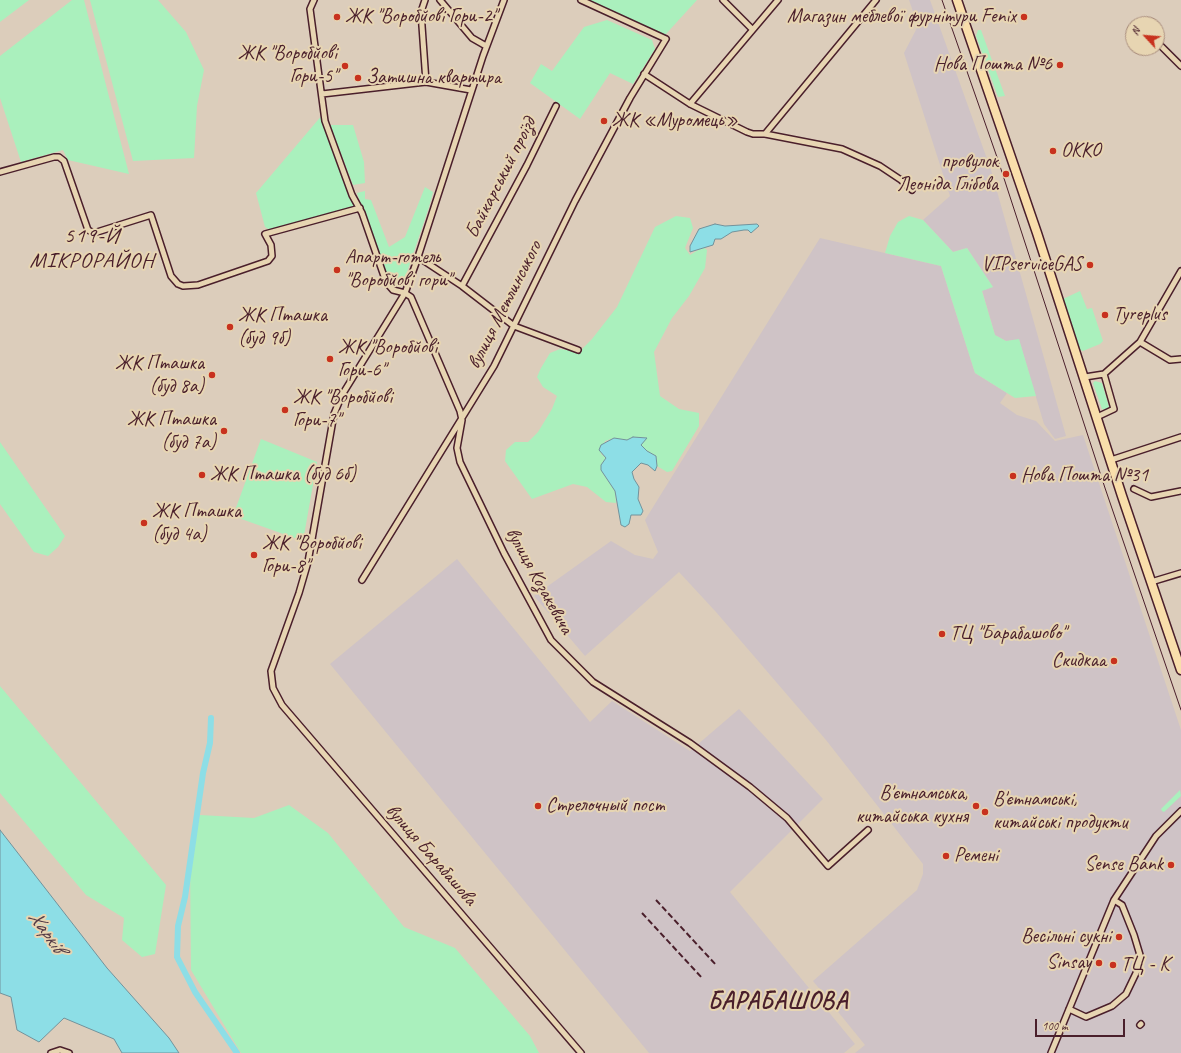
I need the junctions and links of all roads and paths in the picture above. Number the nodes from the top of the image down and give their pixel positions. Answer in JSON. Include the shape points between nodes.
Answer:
{"nodes":[{"id":1,"x":314,"y":0,"type":"edge"},
{"id":2,"x":425,"y":0,"type":"edge"},
{"id":3,"x":440,"y":0,"type":"edge"},
{"id":4,"x":504,"y":0,"type":"edge"},
{"id":5,"x":581,"y":0,"type":"edge"},
{"id":6,"x":723,"y":0,"type":"edge"},
{"id":7,"x":778,"y":0,"type":"edge"},
{"id":8,"x":876,"y":0,"type":"edge"},
{"id":9,"x":957,"y":0,"type":"edge"},
{"id":10,"x":752,"y":29,"type":"junction"},
{"id":11,"x":486,"y":46,"type":"junction"},
{"id":12,"x":1165,"y":50,"type":"edge"},
{"id":13,"x":1181,"y":66,"type":"edge"},
{"id":14,"x":644,"y":74,"type":"junction"},
{"id":15,"x":426,"y":82,"type":"junction"},
{"id":16,"x":471,"y":90,"type":"junction"},
{"id":17,"x":322,"y":94,"type":"junction"},
{"id":18,"x":690,"y":104,"type":"junction"},
{"id":19,"x":556,"y":106,"type":"dead end"},
{"id":20,"x":765,"y":134,"type":"junction"},
{"id":21,"x":0,"y":172,"type":"edge"},
{"id":22,"x":912,"y":190,"type":"dead end"},
{"id":23,"x":361,"y":210,"type":"junction"},
{"id":24,"x":418,"y":257,"type":"junction"},
{"id":25,"x":1181,"y":271,"type":"edge"},
{"id":26,"x":462,"y":286,"type":"junction"},
{"id":27,"x":404,"y":292,"type":"junction"},
{"id":28,"x":514,"y":326,"type":"junction"},
{"id":29,"x":1140,"y":342,"type":"junction"},
{"id":30,"x":578,"y":350,"type":"dead end"},
{"id":31,"x":1181,"y":359,"type":"edge"},
{"id":32,"x":1104,"y":374,"type":"junction"},
{"id":33,"x":1084,"y":377,"type":"junction"},
{"id":34,"x":1097,"y":417,"type":"junction"},
{"id":35,"x":462,"y":420,"type":"junction"},
{"id":36,"x":1181,"y":437,"type":"edge"},
{"id":37,"x":1111,"y":460,"type":"junction"},
{"id":38,"x":1134,"y":489,"type":"dead end"},
{"id":39,"x":1181,"y":491,"type":"edge"},
{"id":40,"x":1181,"y":573,"type":"edge"},
{"id":41,"x":362,"y":580,"type":"dead end"},
{"id":42,"x":1151,"y":582,"type":"junction"},
{"id":43,"x":1181,"y":670,"type":"edge"},
{"id":44,"x":1181,"y":811,"type":"edge"},
{"id":45,"x":868,"y":830,"type":"dead end"},
{"id":46,"x":1114,"y":900,"type":"junction"},
{"id":47,"x":1069,"y":1009,"type":"junction"},
{"id":48,"x":51,"y":1053,"type":"edge"},
{"id":49,"x":69,"y":1053,"type":"edge"},
{"id":50,"x":581,"y":1053,"type":"edge"},
{"id":51,"x":1051,"y":1053,"type":"edge"}],
"edges":[{"from":1,"to":17,"type":"street","via":[[310,9]]},
{"from":2,"to":15,"type":"street","via":[[421,12]]},
{"from":3,"to":11,"type":"street","via":[[472,38]]},
{"from":4,"to":11,"type":"street"},
{"from":5,"to":14,"type":"street","name":"вулиця Метлинського","via":[[666,39]]},
{"from":6,"to":10,"type":"street"},
{"from":7,"to":10,"type":"street"},
{"from":8,"to":20,"type":"street"},
{"from":9,"to":33,"type":"main road"},
{"from":10,"to":18,"type":"street"},
{"from":11,"to":16,"type":"street"},
{"from":12,"to":13,"type":"street"},
{"from":14,"to":18,"type":"street"},
{"from":14,"to":28,"type":"street","name":"вулиця Метлинського","via":[[575,201]]},
{"from":15,"to":16,"type":"street"},
{"from":15,"to":17,"type":"street"},
{"from":16,"to":24,"type":"street"},
{"from":17,"to":23,"type":"street","via":[[325,120],[352,195]]},
{"from":18,"to":20,"type":"street","via":[[747,132]]},
{"from":19,"to":26,"type":"street","name":"Байкарський проїзд"},
{"from":20,"to":22,"type":"street","via":[[842,149],[861,156]]},
{"from":21,"to":23,"type":"street","via":[[54,156],[59,157],[64,161],[88,230],[94,233],[151,215],[171,276],[183,286],[198,285],[268,261],[272,256],[271,245],[265,234]]},
{"from":23,"to":27,"type":"street","via":[[386,282],[393,290]]},
{"from":24,"to":26,"type":"street"},
{"from":24,"to":27,"type":"street"},
{"from":25,"to":29,"type":"street"},
{"from":26,"to":28,"type":"street"},
{"from":27,"to":35,"type":"street","name":"вулиця Козакевича","via":[[412,297]]},
{"from":27,"to":50,"type":"street","name":"вулиця Барабашова","via":[[337,406],[304,579],[272,671],[273,688],[282,705]]},
{"from":28,"to":30,"type":"street"},
{"from":28,"to":35,"type":"street","name":"вулиця Метлинського"},
{"from":29,"to":31,"type":"street","via":[[1170,360]]},
{"from":29,"to":32,"type":"street"},
{"from":32,"to":33,"type":"street"},
{"from":32,"to":34,"type":"street","via":[[1114,409]]},
{"from":33,"to":34,"type":"main road"},
{"from":34,"to":37,"type":"main road"},
{"from":35,"to":41,"type":"street","name":"вулиця Метлинського"},
{"from":35,"to":45,"type":"street","name":"вулиця Козакевича","via":[[457,448],[460,462],[534,610],[551,640],[563,654],[593,682],[690,743],[750,787],[787,818],[828,866]]},
{"from":36,"to":37,"type":"street"},
{"from":37,"to":42,"type":"main road"},
{"from":38,"to":39,"type":"street","via":[[1150,497]]},
{"from":40,"to":42,"type":"street"},
{"from":42,"to":43,"type":"main road"},
{"from":44,"to":46,"type":"street","via":[[1156,836]]},
{"from":46,"to":47,"type":"street"},
{"from":46,"to":47,"type":"street","via":[[1122,905],[1134,935],[1140,955],[1138,969],[1126,994],[1112,1006],[1086,1017]]},
{"from":47,"to":51,"type":"street"},
{"from":48,"to":49,"type":"street","via":[[60,1050]]}]}
